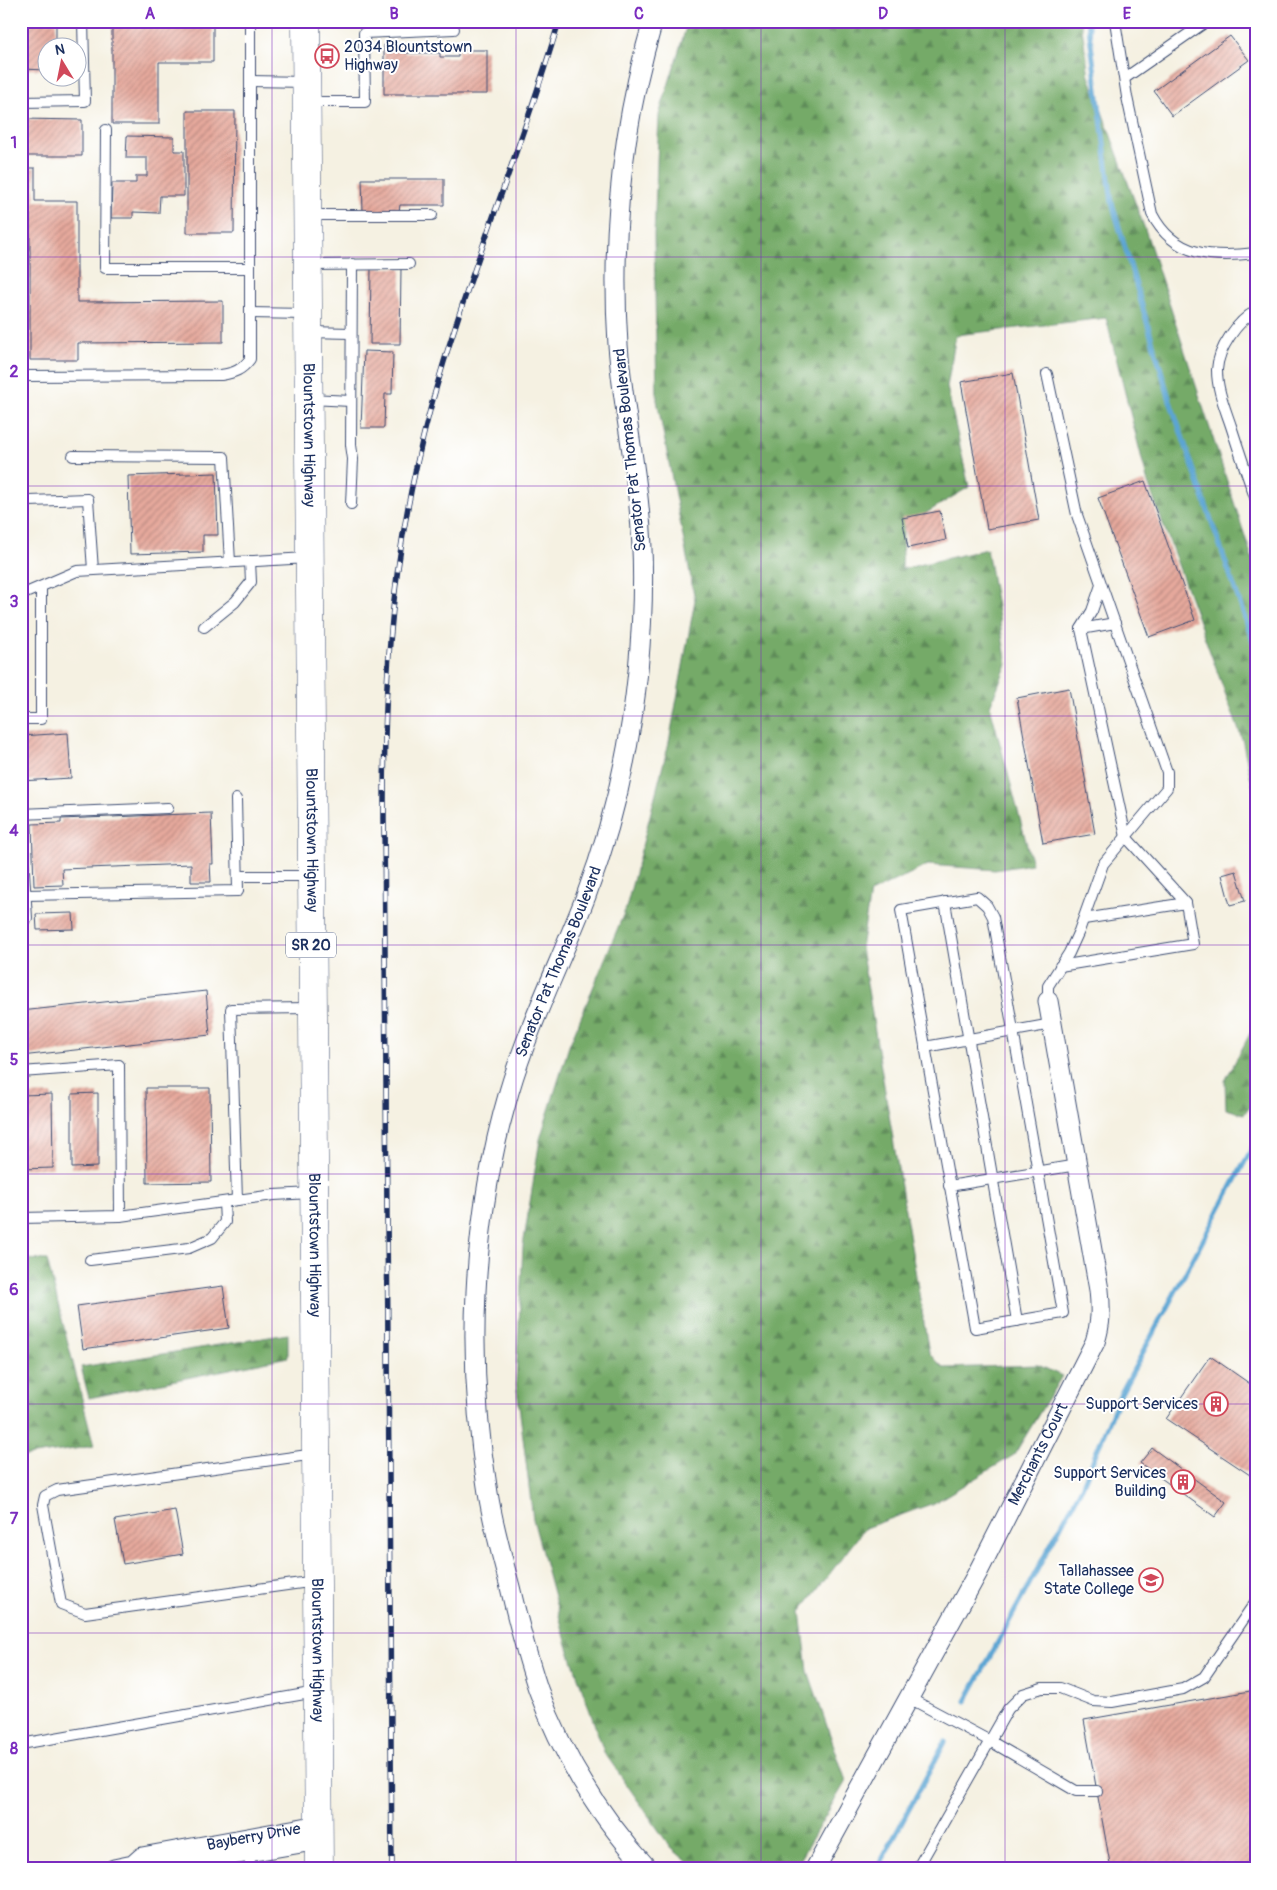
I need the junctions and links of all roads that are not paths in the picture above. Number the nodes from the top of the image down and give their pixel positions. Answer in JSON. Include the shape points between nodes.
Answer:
{"nodes":[{"id":1,"x":83,"y":21,"type":"edge"},
{"id":2,"x":250,"y":21,"type":"edge"},
{"id":3,"x":306,"y":21,"type":"edge"},
{"id":4,"x":653,"y":21,"type":"edge"},
{"id":5,"x":1115,"y":21,"type":"edge"},
{"id":6,"x":1206,"y":21,"type":"edge"},
{"id":7,"x":454,"y":30,"type":"dead end"},
{"id":8,"x":1125,"y":78,"type":"junction"},
{"id":9,"x":250,"y":81,"type":"junction"},
{"id":10,"x":307,"y":92,"type":"junction"},
{"id":11,"x":21,"y":102,"type":"edge"},
{"id":12,"x":106,"y":130,"type":"dead end"},
{"id":13,"x":308,"y":214,"type":"junction"},
{"id":14,"x":432,"y":215,"type":"dead end"},
{"id":15,"x":1256,"y":254,"type":"edge"},
{"id":16,"x":352,"y":264,"type":"junction"},
{"id":17,"x":408,"y":264,"type":"dead end"},
{"id":18,"x":308,"y":265,"type":"junction"},
{"id":19,"x":250,"y":268,"type":"junction"},
{"id":20,"x":1256,"y":311,"type":"edge"},
{"id":21,"x":250,"y":313,"type":"junction"},
{"id":22,"x":308,"y":323,"type":"junction"},
{"id":23,"x":352,"y":333,"type":"junction"},
{"id":24,"x":1048,"y":374,"type":"dead end"},
{"id":25,"x":21,"y":376,"type":"edge"},
{"id":26,"x":308,"y":399,"type":"junction"},
{"id":27,"x":351,"y":401,"type":"junction"},
{"id":28,"x":73,"y":456,"type":"dead end"},
{"id":29,"x":1256,"y":500,"type":"edge"},
{"id":30,"x":29,"y":501,"type":"dead end"},
{"id":31,"x":350,"y":504,"type":"dead end"},
{"id":32,"x":309,"y":558,"type":"junction"},
{"id":33,"x":250,"y":561,"type":"junction"},
{"id":34,"x":230,"y":562,"type":"junction"},
{"id":35,"x":93,"y":570,"type":"junction"},
{"id":36,"x":1101,"y":585,"type":"junction"},
{"id":37,"x":41,"y":587,"type":"junction"},
{"id":38,"x":21,"y":595,"type":"edge"},
{"id":39,"x":1114,"y":623,"type":"junction"},
{"id":40,"x":204,"y":627,"type":"dead end"},
{"id":41,"x":1081,"y":629,"type":"junction"},
{"id":42,"x":21,"y":720,"type":"edge"},
{"id":43,"x":236,"y":799,"type":"dead end"},
{"id":44,"x":168,"y":808,"type":"dead end"},
{"id":45,"x":21,"y":814,"type":"edge"},
{"id":46,"x":21,"y":826,"type":"edge"},
{"id":47,"x":1126,"y":837,"type":"junction"},
{"id":48,"x":238,"y":876,"type":"junction"},
{"id":49,"x":311,"y":876,"type":"junction"},
{"id":50,"x":25,"y":895,"type":"junction"},
{"id":51,"x":945,"y":902,"type":"junction"},
{"id":52,"x":1186,"y":903,"type":"junction"},
{"id":53,"x":26,"y":918,"type":"dead end"},
{"id":54,"x":1084,"y":919,"type":"junction"},
{"id":55,"x":1060,"y":966,"type":"junction"},
{"id":56,"x":1048,"y":1001,"type":"joint"},
{"id":57,"x":312,"y":1008,"type":"junction"},
{"id":58,"x":1052,"y":1024,"type":"junction"},
{"id":59,"x":1013,"y":1031,"type":"junction"},
{"id":60,"x":969,"y":1039,"type":"junction"},
{"id":61,"x":925,"y":1047,"type":"junction"},
{"id":62,"x":21,"y":1072,"type":"edge"},
{"id":63,"x":1077,"y":1165,"type":"junction"},
{"id":64,"x":1038,"y":1171,"type":"junction"},
{"id":65,"x":993,"y":1179,"type":"junction"},
{"id":66,"x":950,"y":1186,"type":"junction"},
{"id":67,"x":313,"y":1193,"type":"junction"},
{"id":68,"x":237,"y":1200,"type":"junction"},
{"id":69,"x":224,"y":1202,"type":"junction"},
{"id":70,"x":120,"y":1216,"type":"junction"},
{"id":71,"x":21,"y":1218,"type":"edge"},
{"id":72,"x":90,"y":1260,"type":"dead end"},
{"id":73,"x":1017,"y":1320,"type":"junction"},
{"id":74,"x":316,"y":1454,"type":"junction"},
{"id":75,"x":316,"y":1581,"type":"junction"},
{"id":76,"x":1256,"y":1601,"type":"edge"},
{"id":77,"x":318,"y":1692,"type":"junction"},
{"id":78,"x":909,"y":1698,"type":"junction"},
{"id":79,"x":990,"y":1741,"type":"junction"},
{"id":80,"x":21,"y":1744,"type":"edge"},
{"id":81,"x":1097,"y":1790,"type":"dead end"},
{"id":82,"x":319,"y":1832,"type":"junction"},
{"id":83,"x":249,"y":1860,"type":"edge"},
{"id":84,"x":140,"y":1868,"type":"edge"},
{"id":85,"x":114,"y":1869,"type":"edge"},
{"id":86,"x":319,"y":1869,"type":"edge"},
{"id":87,"x":648,"y":1869,"type":"edge"},
{"id":88,"x":815,"y":1869,"type":"edge"},
{"id":89,"x":917,"y":1869,"type":"edge"}],
"edges":[{"from":1,"to":11,"type":"lane","via":[[85,101]]},
{"from":2,"to":9,"type":"lane"},
{"from":3,"to":10,"type":"main road","name":"Blountstown Highway","number":"SR 20"},
{"from":4,"to":87,"type":"street","name":"Senator Pat Thomas Boulevard","via":[[626,147],[617,224],[615,291],[618,344],[640,510],[642,573],[641,630],[632,723],[622,779],[605,841],[587,894],[533,1020],[508,1092],[487,1187],[478,1261],[474,1363],[489,1497],[518,1621],[538,1688],[554,1729],[583,1782],[625,1844]]},
{"from":5,"to":8,"type":"lane"},
{"from":6,"to":8,"type":"lane"},
{"from":7,"to":10,"type":"lane","via":[[364,33],[365,102]]},
{"from":8,"to":15,"type":"lane","via":[[1152,214],[1158,227],[1170,239],[1202,254]]},
{"from":9,"to":10,"type":"lane"},
{"from":9,"to":19,"type":"lane"},
{"from":10,"to":13,"type":"main road","name":"Blountstown Highway","number":"SR 20"},
{"from":12,"to":19,"type":"lane","via":[[105,268]]},
{"from":13,"to":14,"type":"lane"},
{"from":13,"to":18,"type":"main road","name":"Blountstown Highway","number":"SR 20"},
{"from":16,"to":17,"type":"lane"},
{"from":16,"to":18,"type":"lane"},
{"from":16,"to":23,"type":"lane"},
{"from":18,"to":22,"type":"main road","name":"Blountstown Highway","number":"SR 20"},
{"from":19,"to":21,"type":"lane"},
{"from":20,"to":29,"type":"lane","via":[[1248,315],[1220,352],[1217,370],[1220,392]]},
{"from":21,"to":22,"type":"lane"},
{"from":21,"to":25,"type":"lane","via":[[250,358],[243,368],[230,374]]},
{"from":22,"to":23,"type":"lane"},
{"from":22,"to":26,"type":"main road","name":"Blountstown Highway","number":"SR 20"},
{"from":23,"to":27,"type":"lane"},
{"from":24,"to":36,"type":"lane","via":[[1076,515]]},
{"from":26,"to":27,"type":"lane"},
{"from":26,"to":32,"type":"main road","name":"Blountstown Highway","number":"SR 20"},
{"from":27,"to":31,"type":"lane","via":[[353,459]]},
{"from":28,"to":34,"type":"lane","via":[[224,457]]},
{"from":30,"to":35,"type":"lane","via":[[88,499]]},
{"from":32,"to":33,"type":"lane"},
{"from":32,"to":49,"type":"main road","name":"Blountstown Highway","number":"SR 20"},
{"from":33,"to":34,"type":"lane"},
{"from":33,"to":40,"type":"lane","via":[[251,582],[234,602]]},
{"from":34,"to":35,"type":"lane"},
{"from":35,"to":37,"type":"lane","via":[[77,571]]},
{"from":36,"to":39,"type":"lane"},
{"from":36,"to":41,"type":"lane","via":[[1092,611]]},
{"from":37,"to":38,"type":"lane"},
{"from":37,"to":42,"type":"lane","via":[[41,719]]},
{"from":39,"to":41,"type":"lane"},
{"from":39,"to":47,"type":"lane","via":[[1167,772],[1167,788]]},
{"from":41,"to":47,"type":"lane"},
{"from":43,"to":48,"type":"lane"},
{"from":44,"to":45,"type":"lane"},
{"from":46,"to":50,"type":"lane"},
{"from":47,"to":52,"type":"lane"},
{"from":47,"to":54,"type":"lane","via":[[1103,864]]},
{"from":48,"to":49,"type":"lane"},
{"from":48,"to":50,"type":"lane","via":[[238,891]]},
{"from":49,"to":57,"type":"main road","name":"Blountstown Highway","number":"SR 20"},
{"from":50,"to":53,"type":"lane"},
{"from":51,"to":59,"type":"lane","via":[[977,897],[988,906],[993,917]]},
{"from":51,"to":60,"type":"lane"},
{"from":51,"to":61,"type":"lane","via":[[900,910]]},
{"from":52,"to":54,"type":"lane"},
{"from":52,"to":55,"type":"lane","via":[[1193,944]]},
{"from":54,"to":55,"type":"lane"},
{"from":55,"to":56,"type":"lane","via":[[1048,986]]},
{"from":56,"to":58,"type":"street","name":"Merchants Court"},
{"from":57,"to":67,"type":"main road","name":"Blountstown Highway","number":"SR 20"},
{"from":57,"to":68,"type":"lane","via":[[231,1009]]},
{"from":58,"to":59,"type":"lane"},
{"from":58,"to":63,"type":"street","name":"Merchants Court"},
{"from":59,"to":60,"type":"lane"},
{"from":59,"to":64,"type":"lane"},
{"from":60,"to":61,"type":"lane"},
{"from":60,"to":65,"type":"lane"},
{"from":61,"to":66,"type":"lane"},
{"from":62,"to":70,"type":"lane","via":[[119,1065]]},
{"from":63,"to":64,"type":"lane"},
{"from":63,"to":78,"type":"street","name":"Merchants Court","via":[[1099,1290],[1102,1313],[1099,1330],[1053,1427]]},
{"from":64,"to":65,"type":"lane"},
{"from":64,"to":73,"type":"lane","via":[[1063,1313]]},
{"from":65,"to":66,"type":"lane"},
{"from":65,"to":73,"type":"lane"},
{"from":66,"to":73,"type":"lane","via":[[975,1328]]},
{"from":67,"to":68,"type":"lane"},
{"from":67,"to":74,"type":"main road","name":"Blountstown Highway","number":"SR 20"},
{"from":68,"to":69,"type":"lane"},
{"from":69,"to":70,"type":"lane"},
{"from":69,"to":72,"type":"lane","via":[[224,1222],[212,1238],[189,1248]]},
{"from":70,"to":71,"type":"lane"},
{"from":74,"to":75,"type":"main road","name":"Blountstown Highway","number":"SR 20"},
{"from":74,"to":75,"type":"lane","via":[[57,1490],[45,1496],[43,1505],[61,1604],[86,1613]]},
{"from":75,"to":77,"type":"main road","name":"Blountstown Highway","number":"SR 20"},
{"from":76,"to":79,"type":"lane","via":[[1204,1677],[1182,1688],[1112,1702],[1093,1701],[1060,1688],[1042,1688],[1023,1694],[1008,1709]]},
{"from":77,"to":80,"type":"lane"},
{"from":77,"to":82,"type":"main road","name":"Blountstown Highway","number":"SR 20"},
{"from":78,"to":79,"type":"lane"},
{"from":78,"to":88,"type":"street","name":"Merchants Court"},
{"from":79,"to":81,"type":"lane","via":[[1076,1792]]},
{"from":79,"to":89,"type":"lane"},
{"from":82,"to":83,"type":"street","name":"Bayberry Drive"},
{"from":82,"to":84,"type":"street","name":"Bayberry Drive","via":[[142,1857]]},
{"from":82,"to":86,"type":"main road","name":"Blountstown Highway","number":"SR 20"},
{"from":83,"to":84,"type":"street","name":"Bayberry Drive"},
{"from":84,"to":85,"type":"street","name":"Bayberry Drive"}]}
